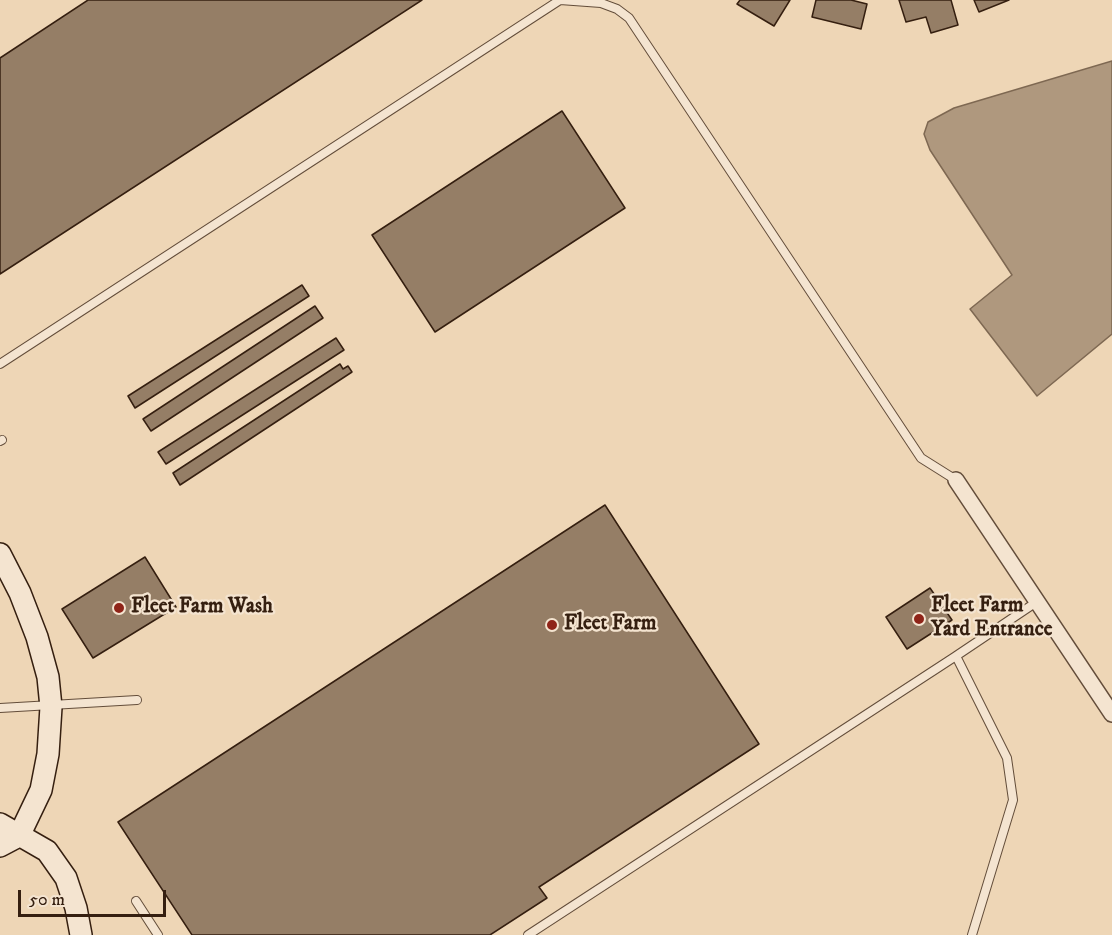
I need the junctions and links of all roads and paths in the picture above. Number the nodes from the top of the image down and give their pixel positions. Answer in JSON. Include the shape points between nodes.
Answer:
{"nodes":[{"id":1,"x":560,"y":0,"type":"edge"},
{"id":2,"x":0,"y":364,"type":"edge"},
{"id":3,"x":956,"y":480,"type":"joint"},
{"id":4,"x":0,"y":554,"type":"edge"},
{"id":5,"x":1038,"y":601,"type":"junction"},
{"id":6,"x":956,"y":656,"type":"junction"},
{"id":7,"x":138,"y":700,"type":"dead end"},
{"id":8,"x":51,"y":707,"type":"junction"},
{"id":9,"x":0,"y":708,"type":"edge"},
{"id":10,"x":1112,"y":714,"type":"edge"},
{"id":11,"x":0,"y":824,"type":"edge"},
{"id":12,"x":19,"y":836,"type":"junction"},
{"id":13,"x":0,"y":846,"type":"edge"},
{"id":14,"x":136,"y":901,"type":"dead end"},
{"id":15,"x":81,"y":935,"type":"edge"},
{"id":16,"x":158,"y":935,"type":"edge"},
{"id":17,"x":528,"y":935,"type":"edge"},
{"id":18,"x":972,"y":935,"type":"edge"}],
"edges":[{"from":1,"to":2,"type":"lane"},
{"from":1,"to":3,"type":"lane","via":[[601,3],[629,18],[921,458]]},
{"from":3,"to":5,"type":"street"},
{"from":4,"to":8,"type":"street","via":[[37,637],[48,676]]},
{"from":5,"to":6,"type":"lane"},
{"from":5,"to":10,"type":"street"},
{"from":6,"to":17,"type":"lane"},
{"from":6,"to":18,"type":"lane","via":[[1007,758],[1013,800]]},
{"from":7,"to":8,"type":"lane"},
{"from":8,"to":9,"type":"lane"},
{"from":8,"to":12,"type":"street","via":[[41,790]]},
{"from":11,"to":12,"type":"street"},
{"from":12,"to":13,"type":"street"},
{"from":12,"to":15,"type":"street","via":[[47,851],[66,878]]},
{"from":14,"to":16,"type":"lane"}]}
